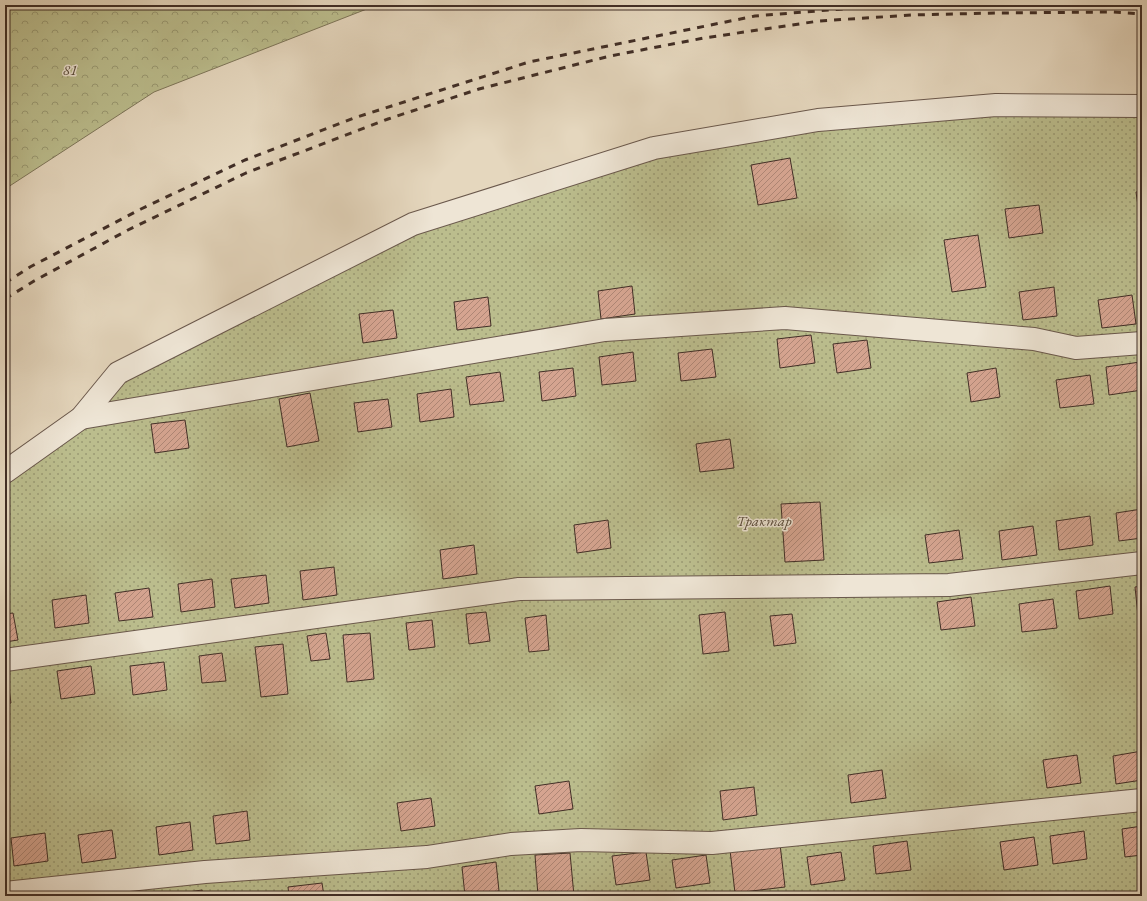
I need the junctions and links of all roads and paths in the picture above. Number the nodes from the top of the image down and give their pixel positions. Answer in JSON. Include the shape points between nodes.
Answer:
{"nodes":[{"id":1,"x":1142,"y":106,"type":"edge"},
{"id":2,"x":1142,"y":343,"type":"edge"},
{"id":3,"x":81,"y":418,"type":"junction"},
{"id":4,"x":5,"y":472,"type":"edge"},
{"id":5,"x":1142,"y":563,"type":"edge"},
{"id":6,"x":5,"y":660,"type":"edge"},
{"id":7,"x":1142,"y":800,"type":"edge"},
{"id":8,"x":5,"y":893,"type":"edge"}],
"edges":[{"from":1,"to":3,"type":"street","via":[[988,105],[818,120],[654,148],[414,224],[118,373]]},
{"from":2,"to":3,"type":"street","via":[[1076,348],[1034,339],[785,318],[605,330]]},
{"from":3,"to":4,"type":"street"},
{"from":5,"to":6,"type":"street","via":[[949,585],[519,589]]},
{"from":7,"to":8,"type":"street","via":[[712,843],[581,840],[511,844],[427,857],[205,872]]}]}
